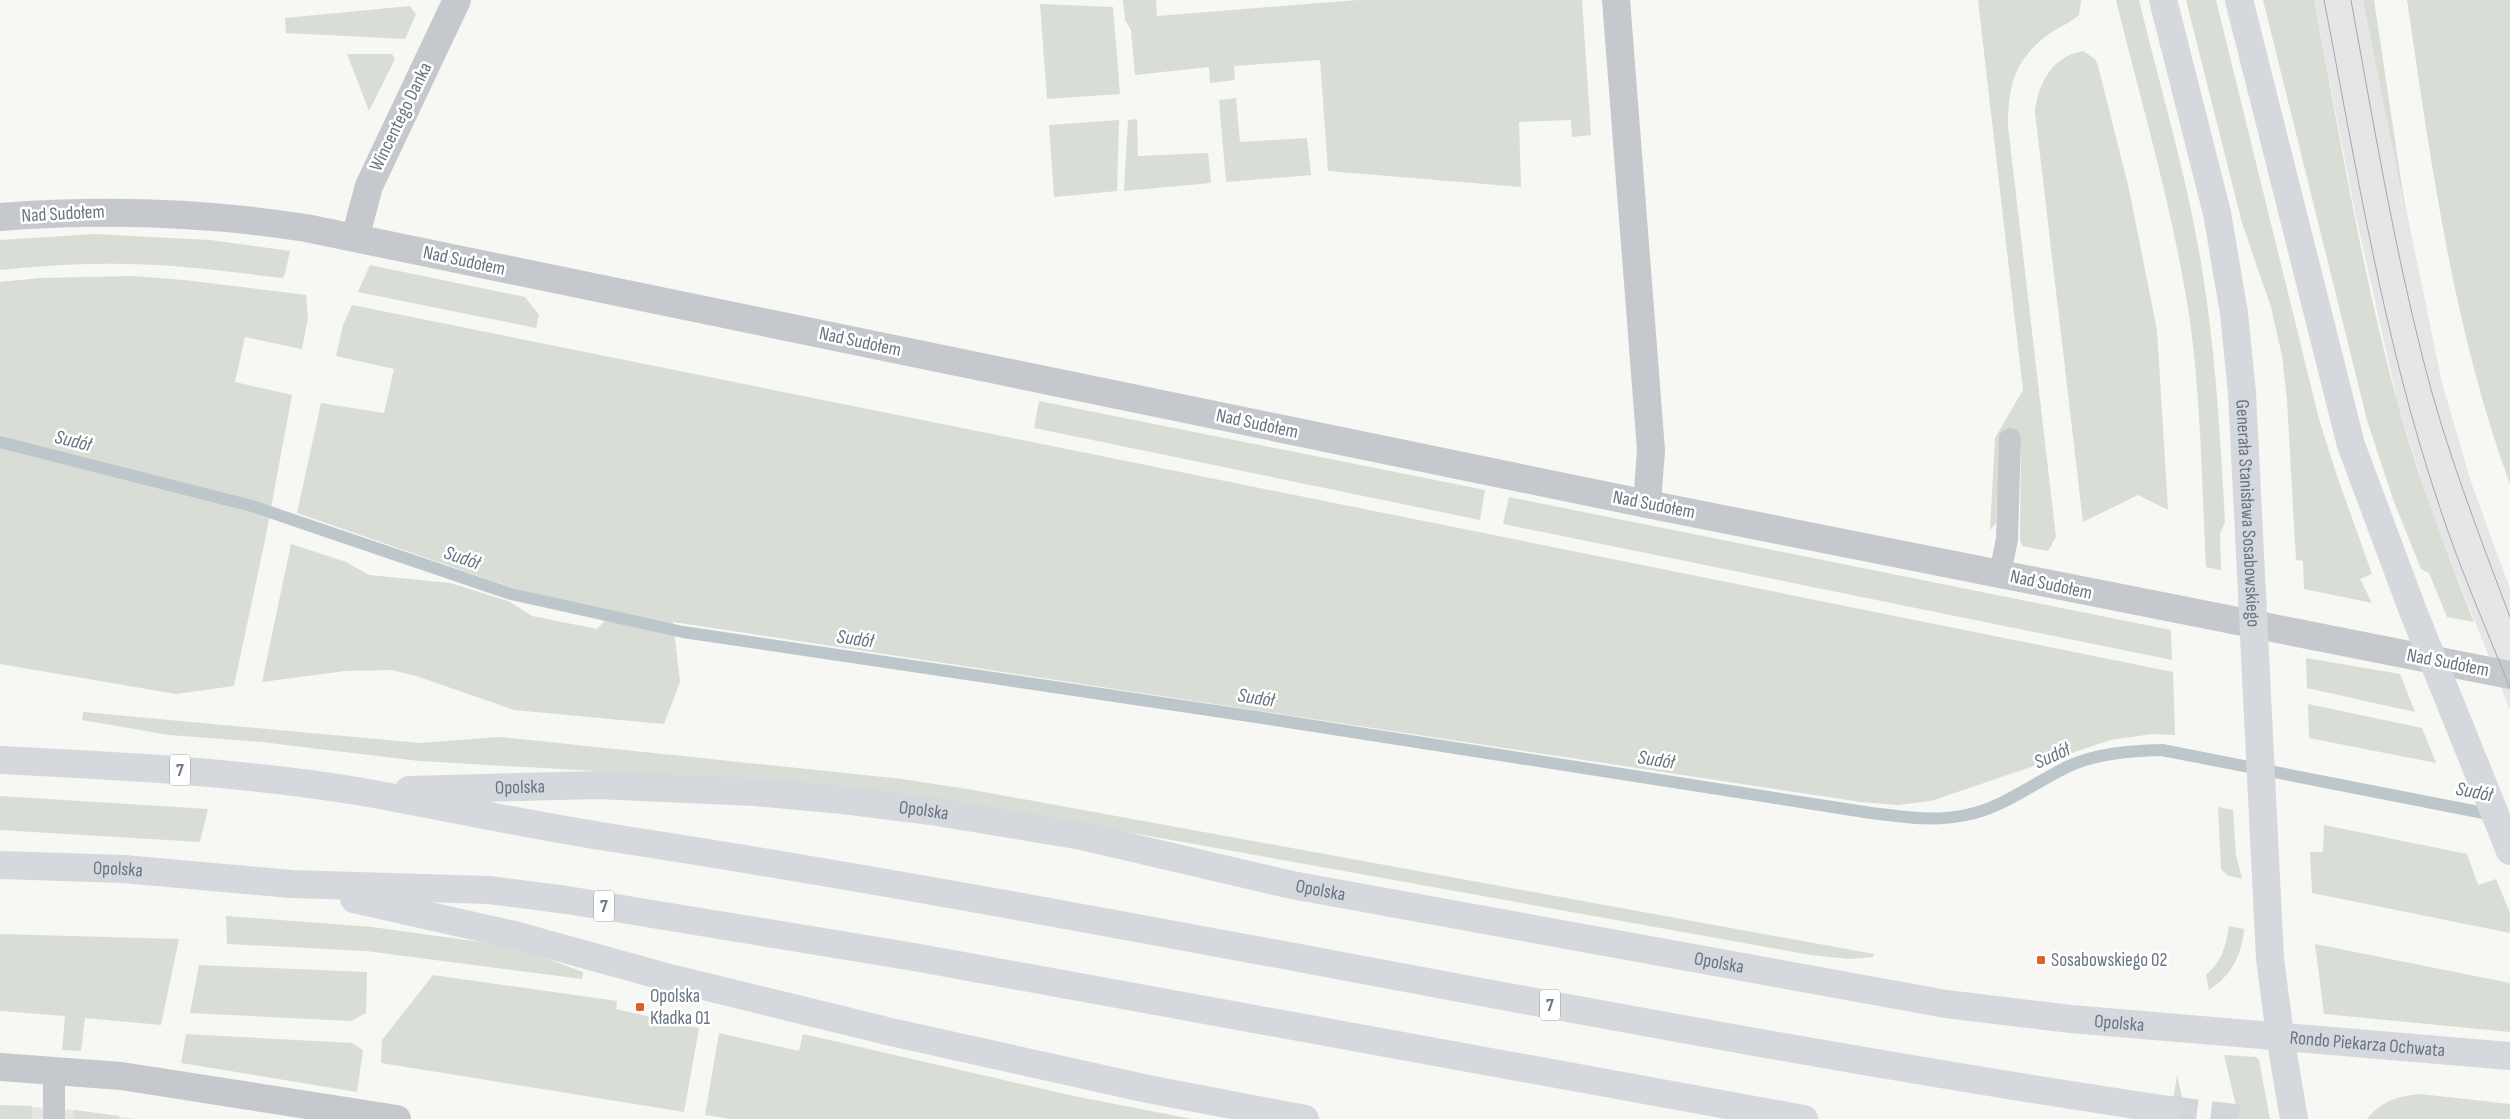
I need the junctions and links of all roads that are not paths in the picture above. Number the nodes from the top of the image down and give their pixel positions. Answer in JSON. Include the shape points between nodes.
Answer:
{"nodes":[{"id":1,"x":457,"y":0,"type":"edge"},
{"id":2,"x":1616,"y":0,"type":"edge"},
{"id":3,"x":2163,"y":0,"type":"edge"},
{"id":4,"x":2239,"y":0,"type":"edge"},
{"id":5,"x":0,"y":217,"type":"edge"},
{"id":6,"x":355,"y":238,"type":"junction"},
{"id":7,"x":2010,"y":439,"type":"dead end"},
{"id":8,"x":1647,"y":504,"type":"junction"},
{"id":9,"x":2000,"y":574,"type":"junction"},
{"id":10,"x":2510,"y":675,"type":"edge"},
{"id":11,"x":0,"y":760,"type":"edge"},
{"id":12,"x":360,"y":792,"type":"junction"},
{"id":13,"x":2510,"y":851,"type":"edge"},
{"id":14,"x":0,"y":865,"type":"edge"},
{"id":15,"x":292,"y":884,"type":"junction"},
{"id":16,"x":2280,"y":1036,"type":"junction"},
{"id":17,"x":2510,"y":1056,"type":"edge"},
{"id":18,"x":0,"y":1067,"type":"edge"},
{"id":19,"x":54,"y":1070,"type":"junction"},
{"id":20,"x":2169,"y":1110,"type":"tunnel mouth"},
{"id":21,"x":54,"y":1119,"type":"edge"},
{"id":22,"x":397,"y":1119,"type":"edge"},
{"id":23,"x":1305,"y":1119,"type":"edge"},
{"id":24,"x":1804,"y":1119,"type":"edge"},
{"id":25,"x":2294,"y":1119,"type":"edge"}],
"edges":[{"from":1,"to":6,"type":"street","name":"Wincentego Danka","via":[[369,186]]},
{"from":2,"to":8,"type":"street","via":[[1651,450]]},
{"from":3,"to":16,"type":"main road","name":"Generała Stanisława Sosabowskiego","via":[[2217,212],[2234,313],[2242,393],[2270,958]]},
{"from":4,"to":13,"type":"main road","via":[[2351,445],[2413,611]]},
{"from":5,"to":6,"type":"street","name":"Nad Sudołem","via":[[72,212],[170,213],[263,222]]},
{"from":6,"to":8,"type":"street","name":"Nad Sudołem"},
{"from":7,"to":9,"type":"lane","via":[[2007,539]]},
{"from":8,"to":9,"type":"street","name":"Nad Sudołem"},
{"from":9,"to":10,"type":"street","name":"Nad Sudołem"},
{"from":11,"to":12,"type":"main road","name":"Opolska","number":"7","via":[[210,772]]},
{"from":12,"to":16,"type":"main road","name":"Opolska","via":[[597,785],[755,792],[843,800],[1082,836],[1292,885],[1946,1004],[2071,1019]]},
{"from":12,"to":20,"type":"main road","name":"Opolska","number":"7","via":[[523,824],[932,891],[1931,1073]]},
{"from":14,"to":15,"type":"main road","name":"Opolska","number":"7","via":[[124,869]]},
{"from":15,"to":23,"type":"main road","via":[[533,940],[666,978],[891,1032],[1148,1089]]},
{"from":15,"to":24,"type":"main road","name":"Opolska","number":"7","via":[[489,890],[674,916]]},
{"from":16,"to":17,"type":"main road","name":"Rondo Piekarza Ochwata"},
{"from":16,"to":25,"type":"main road","name":"Rondo Piekarza Ochwata"},
{"from":18,"to":19,"type":"street"},
{"from":19,"to":21,"type":"lane"},
{"from":19,"to":22,"type":"street","via":[[159,1081]]}]}
